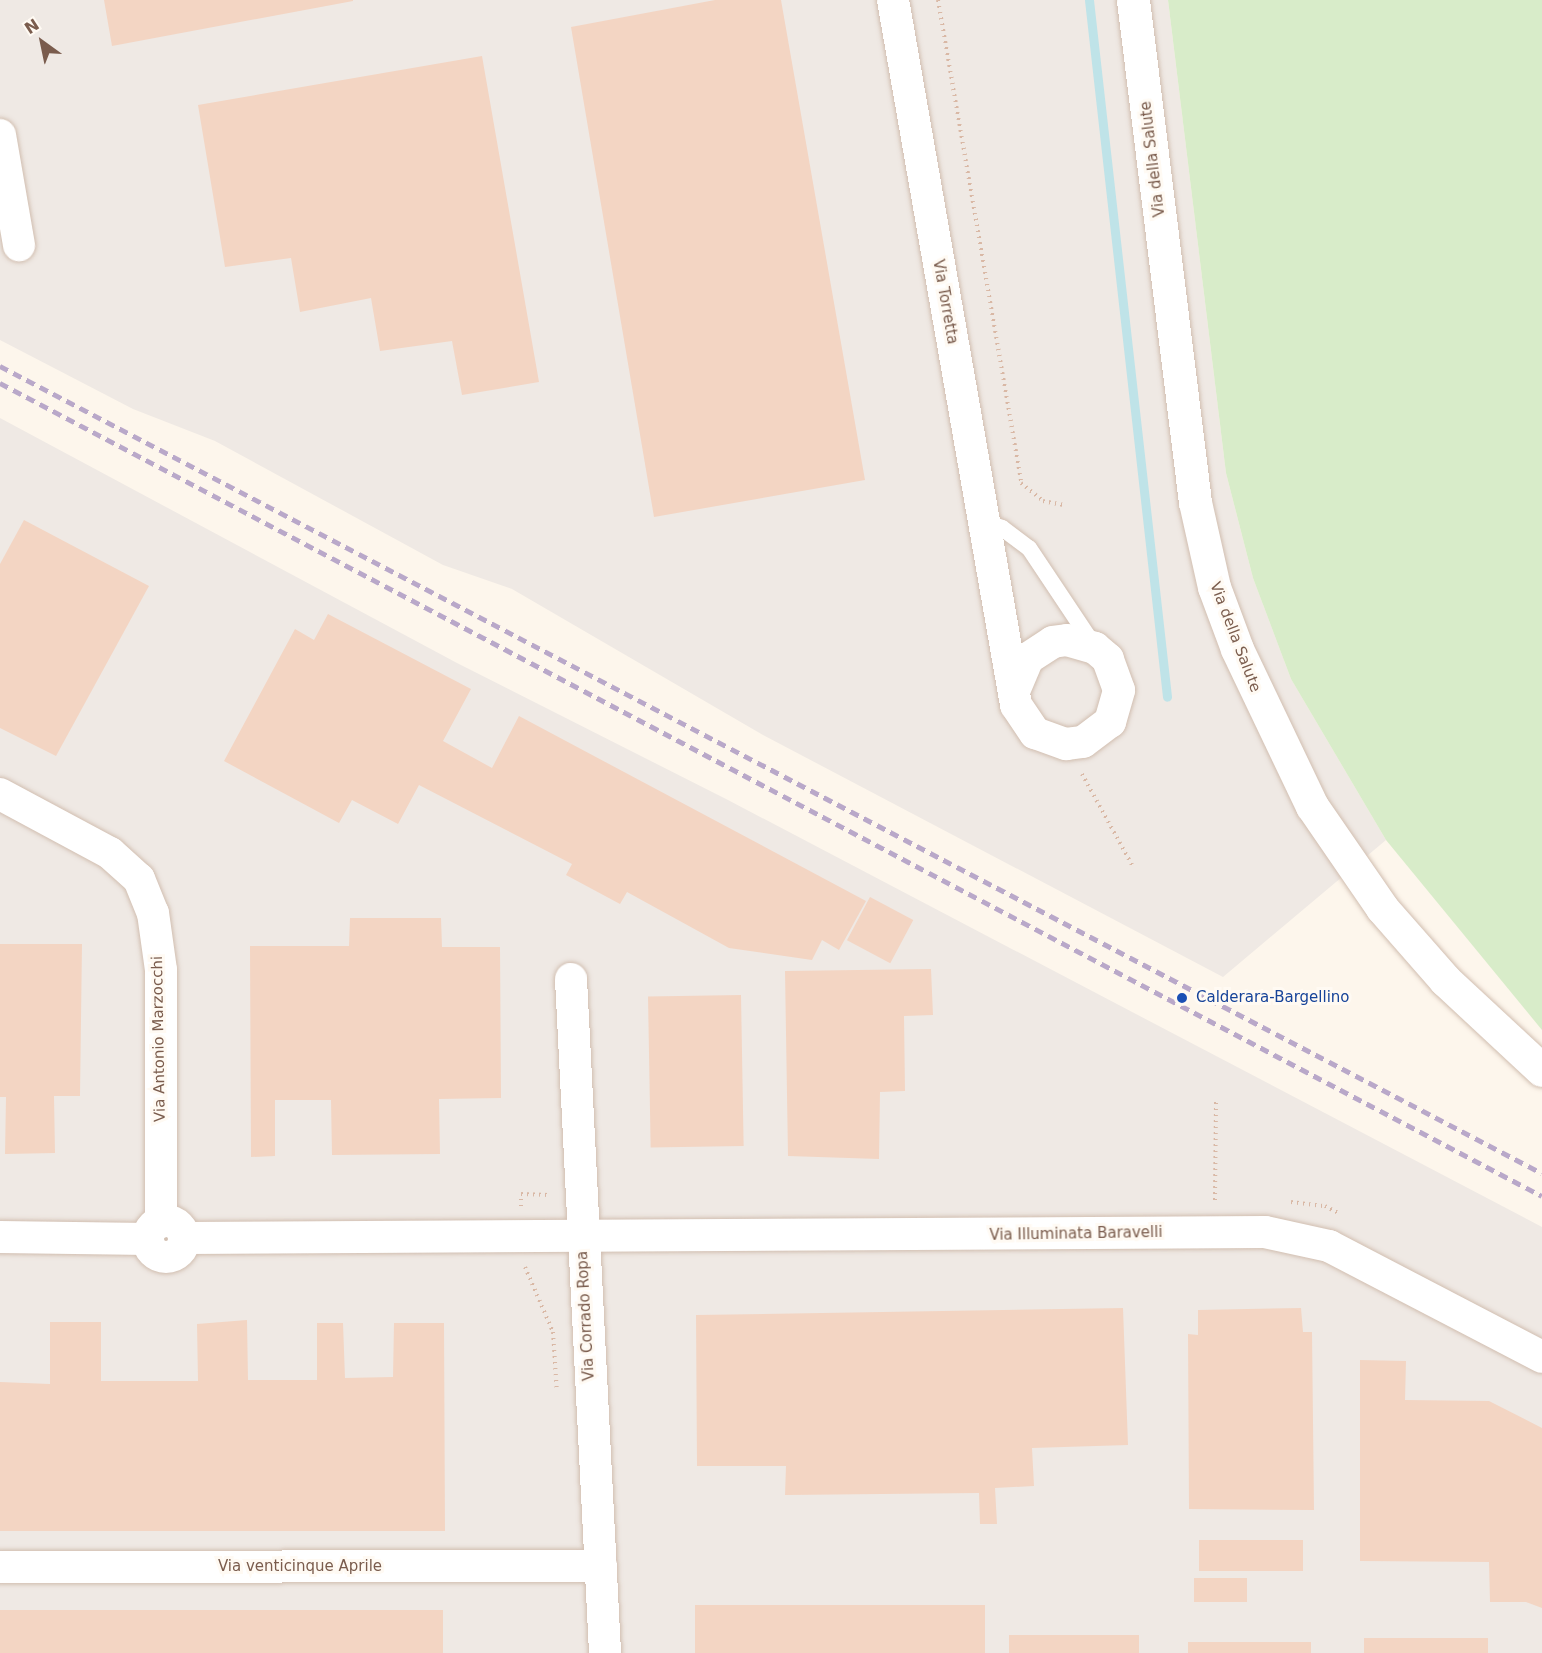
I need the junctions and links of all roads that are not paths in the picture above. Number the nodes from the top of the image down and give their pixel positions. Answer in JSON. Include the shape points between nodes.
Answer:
{"nodes":[{"id":1,"x":893,"y":0,"type":"edge"},
{"id":2,"x":1133,"y":0,"type":"edge"},
{"id":3,"x":0,"y":135,"type":"edge"},
{"id":4,"x":4,"y":187,"type":"edge"},
{"id":5,"x":19,"y":245,"type":"dead end"},
{"id":6,"x":984,"y":522,"type":"junction"},
{"id":7,"x":997,"y":603,"type":"junction"},
{"id":8,"x":1053,"y":642,"type":"junction"},
{"id":9,"x":1095,"y":648,"type":"junction"},
{"id":10,"x":1015,"y":688,"type":"junction"},
{"id":11,"x":0,"y":794,"type":"edge"},
{"id":12,"x":571,"y":979,"type":"dead end"},
{"id":13,"x":1542,"y":1070,"type":"edge"},
{"id":14,"x":164,"y":1233,"type":"junction"},
{"id":15,"x":0,"y":1237,"type":"edge"},
{"id":16,"x":581,"y":1238,"type":"junction"},
{"id":17,"x":1542,"y":1358,"type":"edge"},
{"id":18,"x":601,"y":1566,"type":"junction"},
{"id":19,"x":0,"y":1567,"type":"edge"},
{"id":20,"x":605,"y":1653,"type":"edge"}],
"edges":[{"from":1,"to":6,"type":"street","name":"Via Torretta"},
{"from":2,"to":13,"type":"street","name":"Via della Salute","via":[[1195,502],[1214,587],[1233,639],[1312,806],[1382,908],[1445,980]]},
{"from":3,"to":4,"type":"street"},
{"from":4,"to":5,"type":"street"},
{"from":6,"to":7,"type":"street","name":"Via Torretta"},
{"from":6,"to":9,"type":"lane","via":[[1002,528],[1029,548]]},
{"from":7,"to":8,"type":"street","via":[[1024,628]]},
{"from":7,"to":10,"type":"street","name":"Via Torretta"},
{"from":8,"to":9,"type":"street","via":[[1067,640]]},
{"from":8,"to":10,"type":"street","via":[[1028,658]]},
{"from":9,"to":10,"type":"street","name":"Via Torretta","via":[[1116,674],[1117,707],[1098,734],[1066,744],[1035,733],[1023,721]]},
{"from":11,"to":14,"type":"street","name":"Via Antonio Marzocchi","via":[[110,853],[139,879],[153,913],[161,970]]},
{"from":12,"to":16,"type":"street","name":"Via Corrado Ropa"},
{"from":14,"to":15,"type":"street"},
{"from":14,"to":16,"type":"street"},
{"from":16,"to":17,"type":"street","name":"Via Illuminata Baravelli","via":[[1288,1235],[1329,1246]]},
{"from":16,"to":18,"type":"street","name":"Via Corrado Ropa"},
{"from":18,"to":19,"type":"street","name":"Via venticinque Aprile"},
{"from":18,"to":20,"type":"street","name":"Via Corrado Ropa"}]}
